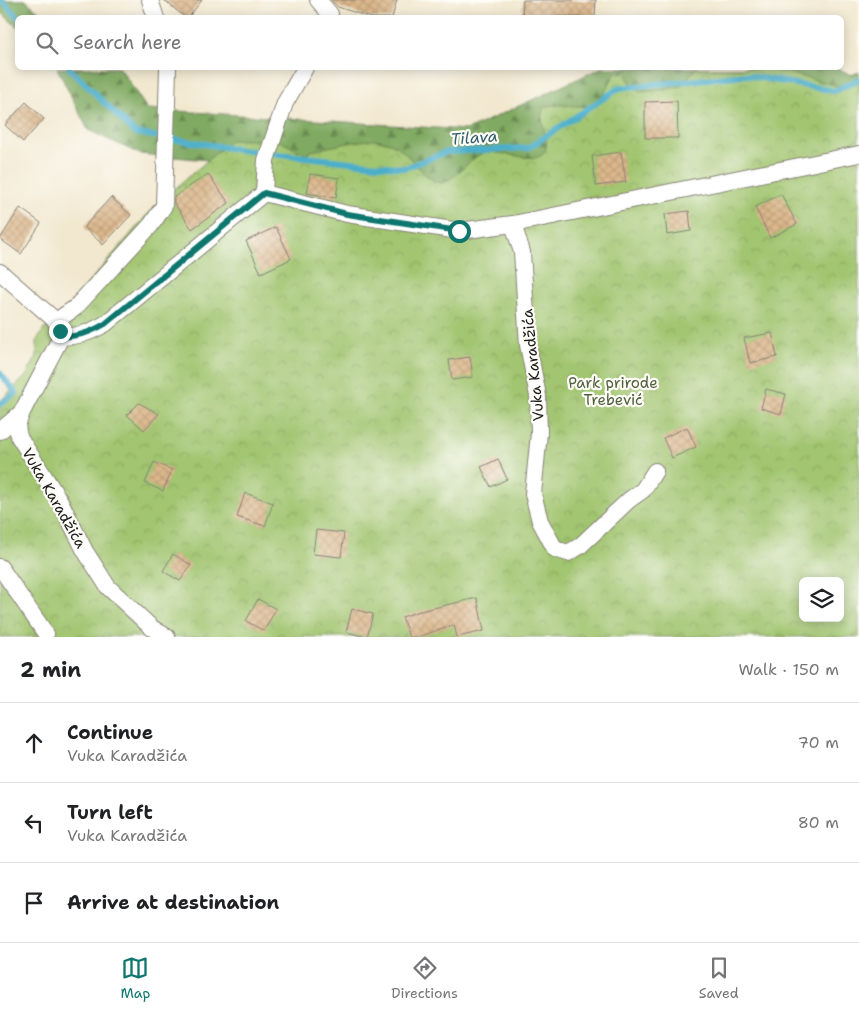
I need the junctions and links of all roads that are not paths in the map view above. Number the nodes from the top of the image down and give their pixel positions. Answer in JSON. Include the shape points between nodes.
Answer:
{"nodes":[{"id":1,"x":150,"y":0,"type":"edge"},
{"id":2,"x":318,"y":0,"type":"edge"},
{"id":3,"x":155,"y":15,"type":"edge"},
{"id":4,"x":330,"y":15,"type":"edge"},
{"id":5,"x":168,"y":70,"type":"edge"},
{"id":6,"x":304,"y":70,"type":"edge"},
{"id":7,"x":859,"y":154,"type":"edge"},
{"id":8,"x":264,"y":193,"type":"junction"},
{"id":9,"x":513,"y":224,"type":"junction"},
{"id":10,"x":0,"y":272,"type":"edge"},
{"id":11,"x":56,"y":321,"type":"junction"},
{"id":12,"x":61,"y":337,"type":"junction"},
{"id":13,"x":22,"y":412,"type":"junction"},
{"id":14,"x":0,"y":431,"type":"edge"},
{"id":15,"x":655,"y":471,"type":"dead end"},
{"id":16,"x":0,"y":567,"type":"edge"},
{"id":17,"x":46,"y":634,"type":"dead end"},
{"id":18,"x":167,"y":637,"type":"edge"}],
"edges":[{"from":1,"to":3,"type":"street"},
{"from":2,"to":4,"type":"street"},
{"from":5,"to":11,"type":"street","via":[[164,206],[151,225],[75,308]]},
{"from":6,"to":8,"type":"street","via":[[285,103],[266,160]]},
{"from":7,"to":9,"type":"street"},
{"from":8,"to":9,"type":"street","via":[[347,214],[459,231]]},
{"from":8,"to":12,"type":"street","via":[[105,324],[89,333]]},
{"from":9,"to":15,"type":"street","name":"Vuka Karadžića","via":[[522,252],[528,345],[538,396],[539,433],[533,494],[540,522],[555,549],[568,553],[580,546],[643,490]]},
{"from":10,"to":11,"type":"street"},
{"from":11,"to":12,"type":"street"},
{"from":12,"to":13,"type":"street","name":"Vuka Karadžića"},
{"from":13,"to":14,"type":"street"},
{"from":13,"to":18,"type":"street","name":"Vuka Karadžića","via":[[17,426],[18,437],[60,501],[103,580],[152,628]]},
{"from":16,"to":17,"type":"street"}]}
